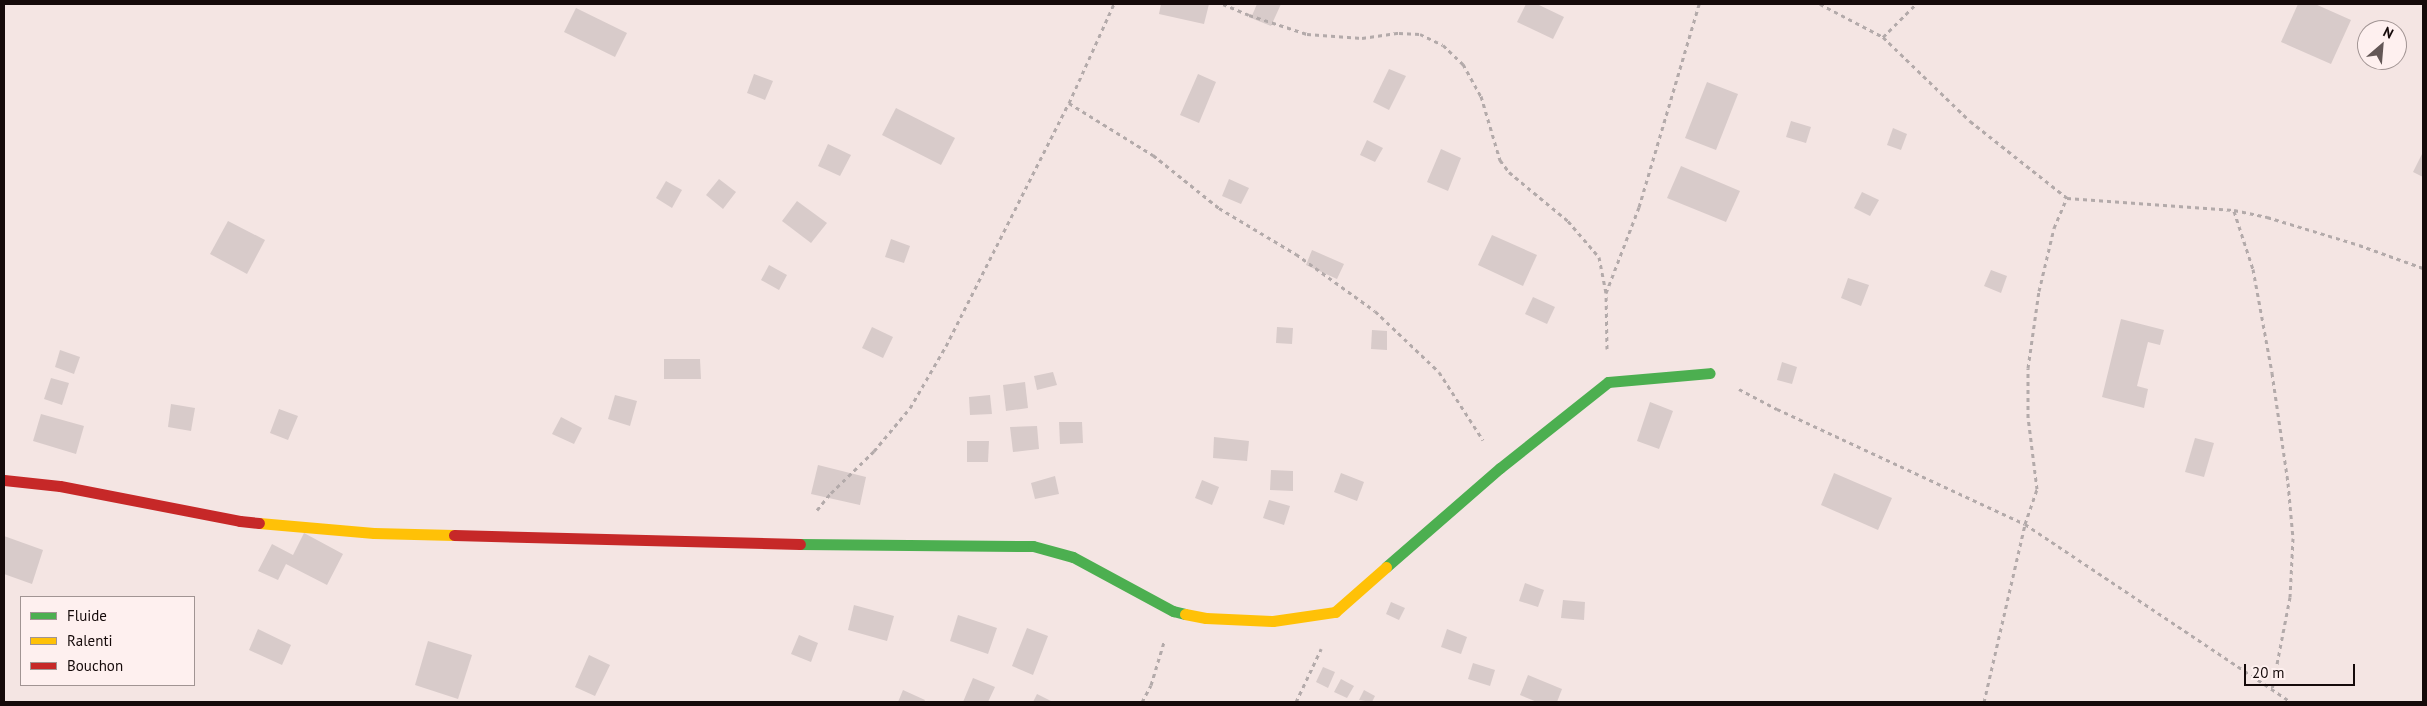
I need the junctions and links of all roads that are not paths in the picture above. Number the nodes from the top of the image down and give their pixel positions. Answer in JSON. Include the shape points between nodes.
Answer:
{"nodes":[{"id":1,"x":1710,"y":372,"type":"road end"},
{"id":2,"x":4,"y":480,"type":"edge"}],
"edges":[{"from":1,"to":2,"type":"street","via":[[1608,382],[1500,468],[1335,612],[1273,620],[1206,618],[1173,611],[1073,557],[1033,546],[790,544],[374,533],[240,521],[60,486]]}]}
